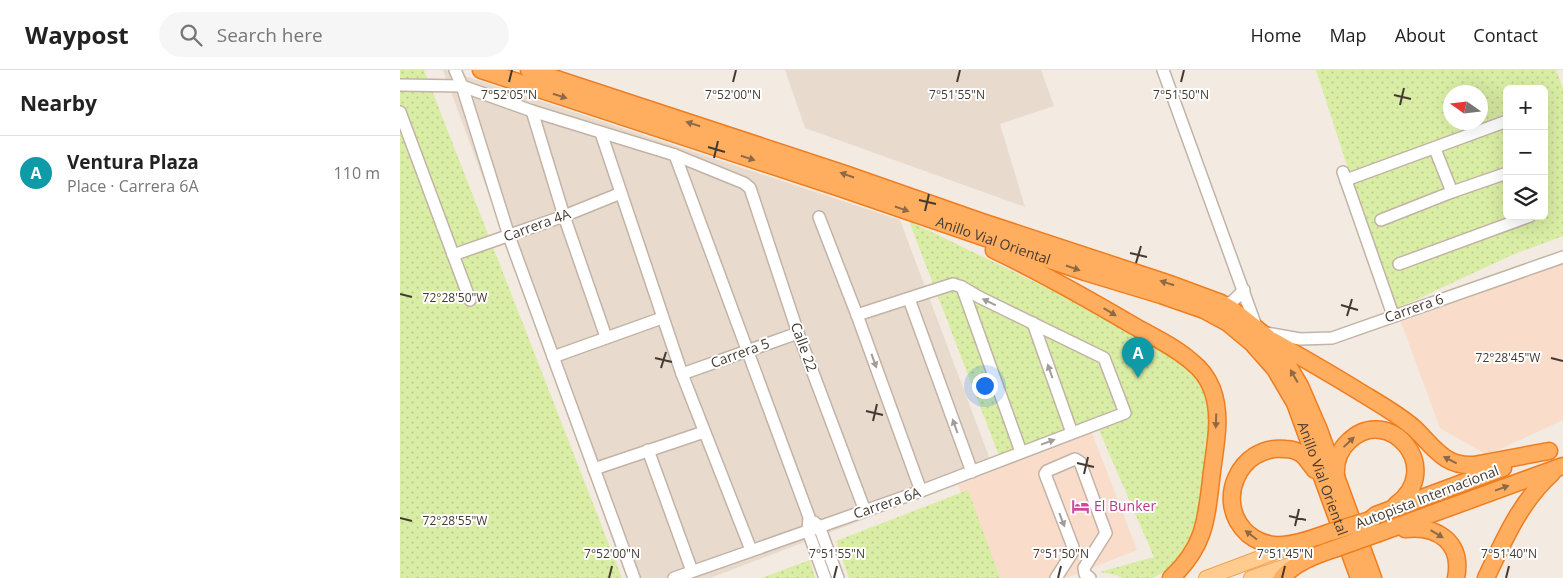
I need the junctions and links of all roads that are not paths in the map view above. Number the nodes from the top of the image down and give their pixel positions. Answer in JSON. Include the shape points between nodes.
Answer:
{"nodes":[{"id":1,"x":456,"y":70,"type":"edge"},
{"id":2,"x":481,"y":70,"type":"edge"},
{"id":3,"x":529,"y":70,"type":"edge"},
{"id":4,"x":1163,"y":70,"type":"edge"},
{"id":5,"x":400,"y":85,"type":"edge"},
{"id":6,"x":462,"y":86,"type":"junction"},
{"id":7,"x":532,"y":111,"type":"junction"},
{"id":8,"x":400,"y":112,"type":"edge"},
{"id":9,"x":1503,"y":123,"type":"edge"},
{"id":10,"x":601,"y":133,"type":"junction"},
{"id":11,"x":1435,"y":148,"type":"junction"},
{"id":12,"x":675,"y":155,"type":"junction"},
{"id":13,"x":1503,"y":174,"type":"edge"},
{"id":14,"x":1452,"y":192,"type":"junction"},
{"id":15,"x":621,"y":193,"type":"junction"},
{"id":16,"x":564,"y":216,"type":"junction"},
{"id":17,"x":819,"y":217,"type":"dead end"},
{"id":18,"x":1381,"y":220,"type":"dead end"},
{"id":19,"x":1519,"y":220,"type":"edge"},
{"id":20,"x":961,"y":229,"type":"junction"},
{"id":21,"x":509,"y":236,"type":"junction"},
{"id":22,"x":453,"y":255,"type":"junction"},
{"id":23,"x":1563,"y":257,"type":"edge"},
{"id":24,"x":1399,"y":264,"type":"dead end"},
{"id":25,"x":962,"y":287,"type":"junction"},
{"id":26,"x":1244,"y":290,"type":"junction"},
{"id":27,"x":909,"y":299,"type":"junction"},
{"id":28,"x":470,"y":300,"type":"dead end"},
{"id":29,"x":1224,"y":305,"type":"junction"},
{"id":30,"x":857,"y":315,"type":"junction"},
{"id":31,"x":1393,"y":315,"type":"junction"},
{"id":32,"x":662,"y":318,"type":"junction"},
{"id":33,"x":1033,"y":323,"type":"junction"},
{"id":34,"x":798,"y":333,"type":"junction"},
{"id":35,"x":1262,"y":333,"type":"junction"},
{"id":36,"x":606,"y":337,"type":"junction"},
{"id":37,"x":748,"y":350,"type":"junction"},
{"id":38,"x":553,"y":357,"type":"junction"},
{"id":39,"x":682,"y":374,"type":"junction"},
{"id":40,"x":704,"y":432,"type":"junction"},
{"id":41,"x":1072,"y":433,"type":"junction"},
{"id":42,"x":1556,"y":448,"type":"edge"},
{"id":43,"x":648,"y":450,"type":"junction"},
{"id":44,"x":1021,"y":452,"type":"junction"},
{"id":45,"x":1561,"y":466,"type":"edge"},
{"id":46,"x":594,"y":469,"type":"junction"},
{"id":47,"x":972,"y":472,"type":"junction"},
{"id":48,"x":1331,"y":484,"type":"junction"},
{"id":49,"x":921,"y":491,"type":"junction"},
{"id":50,"x":865,"y":511,"type":"junction"},
{"id":51,"x":809,"y":517,"type":"junction"},
{"id":52,"x":1379,"y":524,"type":"junction"},
{"id":53,"x":819,"y":526,"type":"junction"},
{"id":54,"x":808,"y":531,"type":"junction"},
{"id":55,"x":1313,"y":538,"type":"junction"},
{"id":56,"x":751,"y":550,"type":"junction"},
{"id":57,"x":1318,"y":554,"type":"junction"},
{"id":58,"x":692,"y":571,"type":"junction"},
{"id":59,"x":1365,"y":575,"type":"edge"},
{"id":60,"x":634,"y":578,"type":"edge"},
{"id":61,"x":674,"y":578,"type":"edge"},
{"id":62,"x":825,"y":578,"type":"edge"},
{"id":63,"x":838,"y":578,"type":"edge"},
{"id":64,"x":1056,"y":578,"type":"edge"},
{"id":65,"x":1090,"y":578,"type":"edge"},
{"id":66,"x":1171,"y":578,"type":"edge"},
{"id":67,"x":1206,"y":578,"type":"edge"},
{"id":68,"x":1251,"y":578,"type":"edge"},
{"id":69,"x":1282,"y":578,"type":"edge"},
{"id":70,"x":1456,"y":578,"type":"edge"},
{"id":71,"x":1486,"y":578,"type":"edge"}],
"edges":[{"from":1,"to":6,"type":"street"},
{"from":2,"to":20,"type":"highway","name":"Anillo Vial Oriental","one_way":true},
{"from":29,"to":3,"type":"highway","name":"Anillo Vial Oriental","one_way":true,"via":[[845,174]]},
{"from":4,"to":26,"type":"street"},
{"from":5,"to":6,"type":"street"},
{"from":6,"to":7,"type":"street"},
{"from":6,"to":21,"type":"street"},
{"from":7,"to":10,"type":"street"},
{"from":7,"to":16,"type":"street"},
{"from":8,"to":22,"type":"street"},
{"from":9,"to":11,"type":"street"},
{"from":10,"to":12,"type":"street"},
{"from":10,"to":15,"type":"street"},
{"from":11,"to":14,"type":"street"},
{"from":11,"to":31,"type":"street","via":[[1345,176]]},
{"from":12,"to":34,"type":"street","name":"Calle 22","via":[[750,188]]},
{"from":12,"to":37,"type":"street"},
{"from":13,"to":14,"type":"street"},
{"from":14,"to":18,"type":"street"},
{"from":15,"to":16,"type":"street","name":"Carrera 4A"},
{"from":15,"to":32,"type":"street"},
{"from":16,"to":21,"type":"street","name":"Carrera 4A"},
{"from":16,"to":36,"type":"street"},
{"from":17,"to":30,"type":"street"},
{"from":19,"to":24,"type":"street"},
{"from":20,"to":48,"type":"highway","name":"Anillo Vial Oriental","one_way":true,"via":[[1183,303],[1234,327],[1269,361],[1288,389]]},
{"from":20,"to":66,"type":"highway","one_way":true,"via":[[976,241],[1082,295],[1175,350],[1197,366],[1206,378],[1216,402],[1217,420],[1205,522],[1195,550]]},
{"from":21,"to":22,"type":"street","name":"Carrera 4A"},
{"from":21,"to":38,"type":"street"},
{"from":22,"to":28,"type":"street"},
{"from":23,"to":31,"type":"street","name":"Carrera 6"},
{"from":25,"to":27,"type":"street","via":[[953,284]]},
{"from":33,"to":25,"type":"street","one_way":true},
{"from":25,"to":44,"type":"street"},
{"from":26,"to":29,"type":"street"},
{"from":26,"to":35,"type":"street"},
{"from":27,"to":30,"type":"street"},
{"from":47,"to":27,"type":"street","one_way":true},
{"from":29,"to":35,"type":"highway","name":"Anillo Vial Oriental"},
{"from":30,"to":49,"type":"street","one_way":true},
{"from":31,"to":35,"type":"street","name":"Carrera 6","via":[[1332,338],[1300,339]]},
{"from":32,"to":36,"type":"street"},
{"from":32,"to":39,"type":"street"},
{"from":41,"to":33,"type":"street","one_way":true},
{"from":33,"to":41,"type":"street","name":"Carrera 6A","via":[[1104,358],[1125,413]]},
{"from":34,"to":37,"type":"street","name":"Carrera 5"},
{"from":34,"to":50,"type":"street","name":"Calle 22"},
{"from":42,"to":35,"type":"highway","one_way":true,"via":[[1474,465],[1453,462],[1438,453],[1400,417]]},
{"from":48,"to":35,"type":"highway","name":"Anillo Vial Oriental","one_way":true,"via":[[1319,430],[1300,386],[1286,362]]},
{"from":36,"to":38,"type":"street"},
{"from":37,"to":39,"type":"street","name":"Carrera 5"},
{"from":37,"to":51,"type":"street"},
{"from":38,"to":46,"type":"street"},
{"from":39,"to":40,"type":"street"},
{"from":40,"to":43,"type":"street"},
{"from":40,"to":56,"type":"street"},
{"from":44,"to":41,"type":"street","name":"Carrera 6A","one_way":true},
{"from":42,"to":52,"type":"highway","name":"Autopista Internacional"},
{"from":43,"to":46,"type":"street"},
{"from":43,"to":58,"type":"street"},
{"from":44,"to":47,"type":"street","name":"Carrera 6A"},
{"from":52,"to":45,"type":"highway","name":"Autopista Internacional","one_way":true},
{"from":45,"to":71,"type":"highway","via":[[1522,507]]},
{"from":46,"to":60,"type":"street"},
{"from":47,"to":49,"type":"street","name":"Carrera 6A"},
{"from":48,"to":52,"type":"highway","one_way":true,"via":[[1342,449],[1352,438],[1366,431],[1381,430],[1402,439],[1414,458],[1414,481],[1412,488]]},
{"from":55,"to":48,"type":"highway","one_way":true,"via":[[1284,545],[1270,544],[1245,531],[1232,505],[1236,477],[1243,465],[1261,452],[1289,449],[1302,454]]},
{"from":48,"to":59,"type":"highway","name":"Anillo Vial Oriental"},
{"from":49,"to":50,"type":"street","name":"Carrera 6A"},
{"from":50,"to":53,"type":"street","name":"Carrera 6A"},
{"from":51,"to":53,"type":"street"},
{"from":51,"to":54,"type":"street"},
{"from":52,"to":55,"type":"highway","name":"Autopista Internacional","bridge":true},
{"from":52,"to":57,"type":"highway","name":"Autopista Internacional","bridge":true,"via":[[1334,549]]},
{"from":52,"to":70,"type":"highway","one_way":true,"via":[[1427,528],[1440,534],[1453,550],[1457,563]]},
{"from":53,"to":54,"type":"street","name":"Carrera 6A"},
{"from":53,"to":63,"type":"street"},
{"from":54,"to":56,"type":"street","name":"Carrera 6A"},
{"from":54,"to":62,"type":"street"},
{"from":55,"to":67,"type":"main road","name":"Autopista Internacional"},
{"from":56,"to":58,"type":"street","name":"Carrera 6A"},
{"from":57,"to":68,"type":"main road","name":"Autopista Internacional"},
{"from":57,"to":69,"type":"highway"},
{"from":58,"to":61,"type":"street","name":"Carrera 6A"},
{"from":65,"to":64,"type":"street","one_way":true,"via":[[1084,568],[1106,533],[1080,462],[1076,459],[1046,474],[1073,547]]}]}
